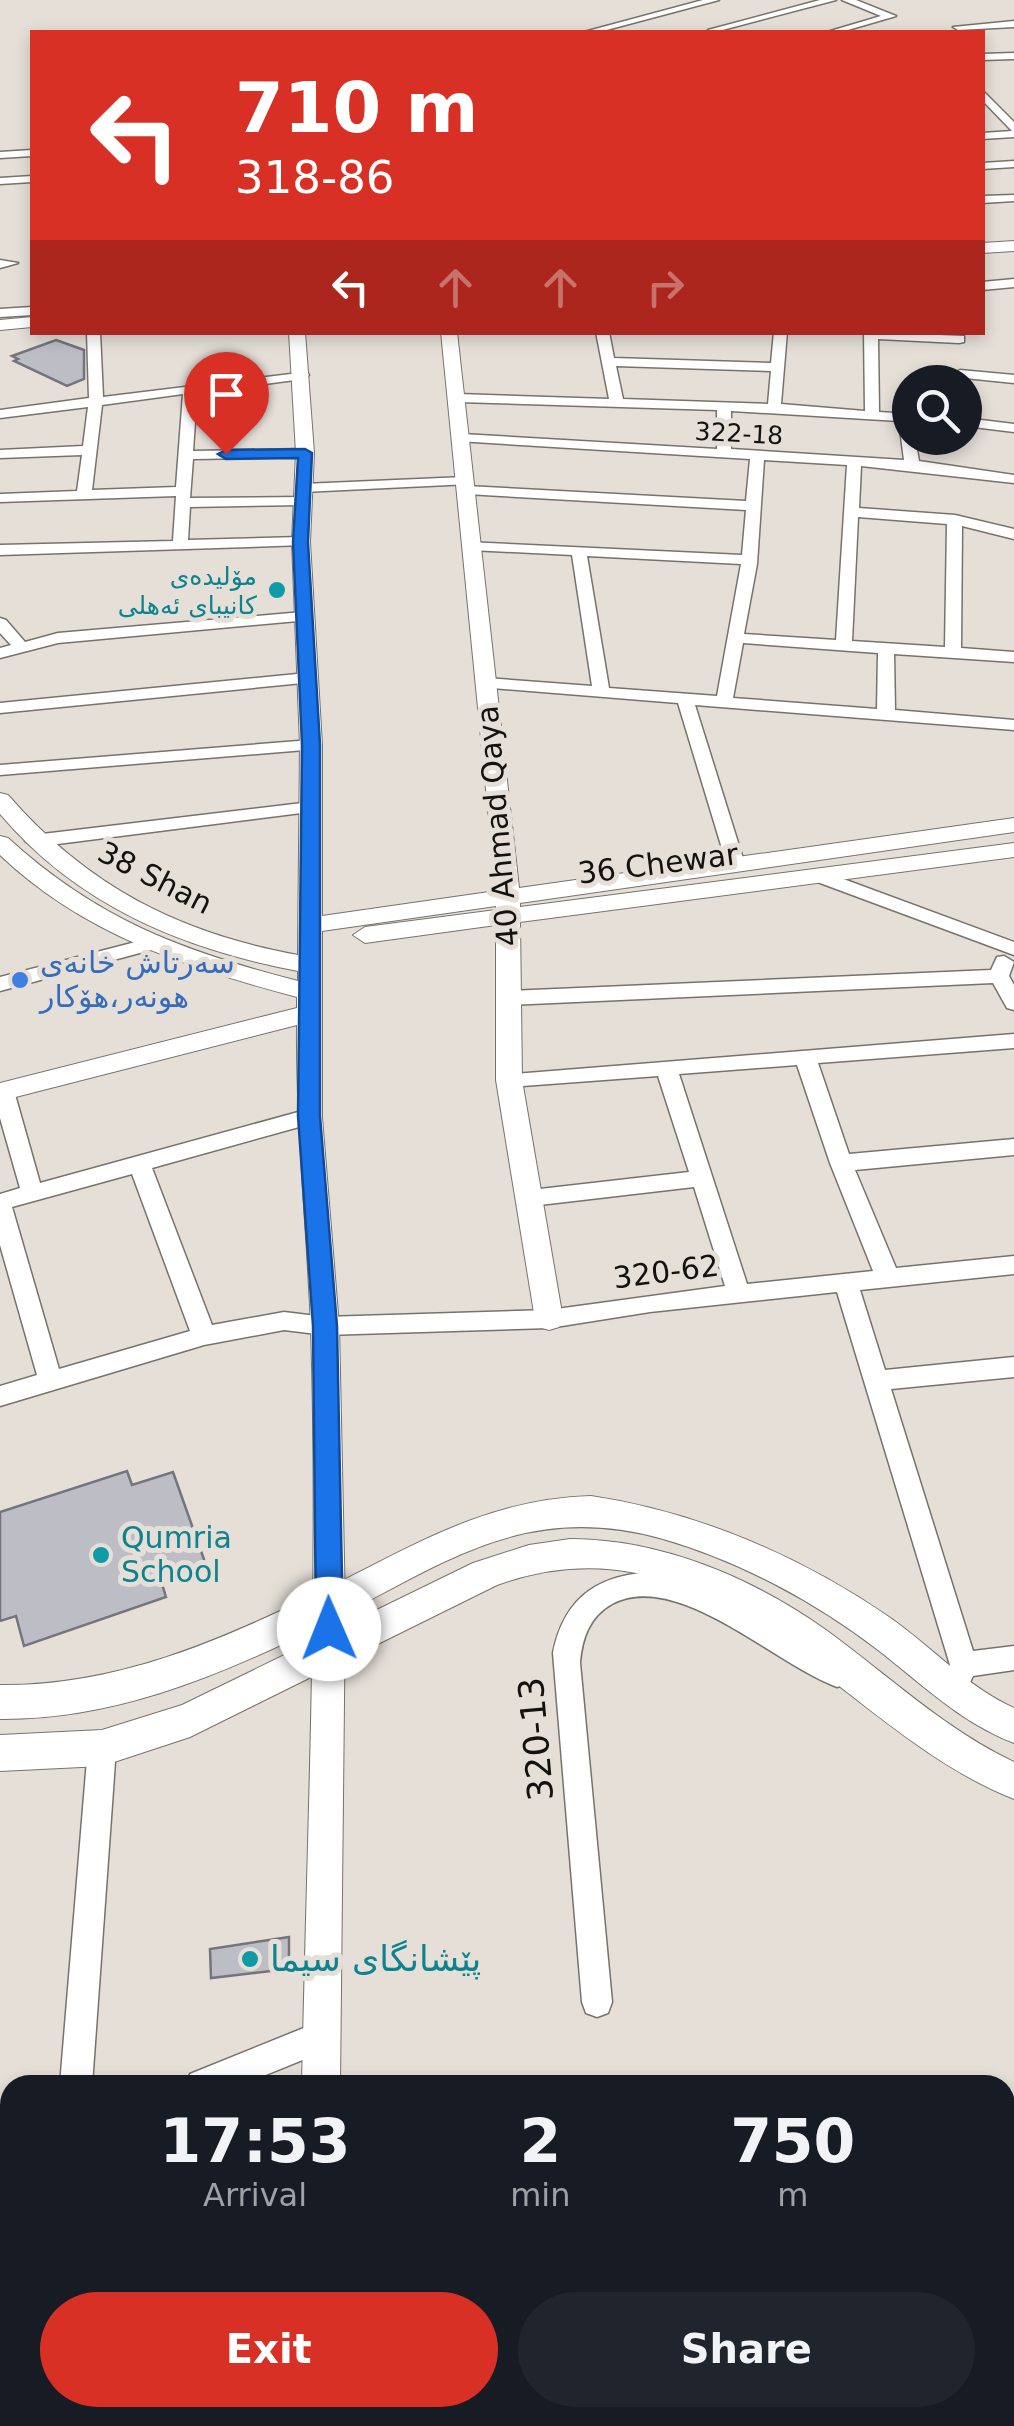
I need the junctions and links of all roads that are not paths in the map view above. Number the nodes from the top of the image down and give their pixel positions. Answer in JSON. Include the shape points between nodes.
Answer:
{"nodes":[{"id":1,"x":714,"y":0,"type":"edge"},
{"id":2,"x":830,"y":0,"type":"edge"},
{"id":3,"x":847,"y":0,"type":"edge"},
{"id":4,"x":665,"y":12,"type":"junction"},
{"id":5,"x":681,"y":18,"type":"dead end"},
{"id":6,"x":880,"y":20,"type":"junction"},
{"id":7,"x":615,"y":24,"type":"junction"},
{"id":8,"x":697,"y":24,"type":"dead end"},
{"id":9,"x":1014,"y":24,"type":"edge"},
{"id":10,"x":596,"y":30,"type":"edge"},
{"id":11,"x":629,"y":30,"type":"edge"},
{"id":12,"x":713,"y":30,"type":"edge"},
{"id":13,"x":720,"y":30,"type":"edge"},
{"id":14,"x":840,"y":30,"type":"edge"},
{"id":15,"x":888,"y":30,"type":"edge"},
{"id":16,"x":960,"y":30,"type":"edge"},
{"id":17,"x":1014,"y":56,"type":"edge"},
{"id":18,"x":985,"y":57,"type":"edge"},
{"id":19,"x":985,"y":97,"type":"edge"},
{"id":20,"x":997,"y":109,"type":"junction"},
{"id":21,"x":985,"y":110,"type":"edge"},
{"id":22,"x":1012,"y":125,"type":"edge"},
{"id":23,"x":985,"y":135,"type":"edge"},
{"id":24,"x":30,"y":153,"type":"edge"},
{"id":25,"x":0,"y":156,"type":"edge"},
{"id":26,"x":1014,"y":164,"type":"edge"},
{"id":27,"x":985,"y":166,"type":"edge"},
{"id":28,"x":30,"y":179,"type":"edge"},
{"id":29,"x":0,"y":181,"type":"edge"},
{"id":30,"x":1014,"y":198,"type":"edge"},
{"id":31,"x":985,"y":200,"type":"edge"},
{"id":32,"x":1014,"y":246,"type":"edge"},
{"id":33,"x":985,"y":248,"type":"edge"},
{"id":34,"x":1014,"y":283,"type":"edge"},
{"id":35,"x":985,"y":286,"type":"edge"},
{"id":36,"x":30,"y":311,"type":"edge"},
{"id":37,"x":0,"y":313,"type":"edge"},
{"id":38,"x":30,"y":322,"type":"edge"},
{"id":39,"x":0,"y":325,"type":"edge"},
{"id":40,"x":93,"y":335,"type":"edge"},
{"id":41,"x":297,"y":335,"type":"edge"},
{"id":42,"x":449,"y":335,"type":"edge"},
{"id":43,"x":603,"y":335,"type":"edge"},
{"id":44,"x":782,"y":335,"type":"edge"},
{"id":45,"x":871,"y":335,"type":"edge"},
{"id":46,"x":915,"y":335,"type":"edge"},
{"id":47,"x":959,"y":336,"type":"edge"},
{"id":48,"x":608,"y":362,"type":"junction"},
{"id":49,"x":960,"y":365,"type":"edge"},
{"id":50,"x":778,"y":368,"type":"junction"},
{"id":51,"x":302,"y":375,"type":"junction"},
{"id":52,"x":982,"y":378,"type":"edge"},
{"id":53,"x":1014,"y":379,"type":"edge"},
{"id":54,"x":190,"y":388,"type":"junction"},
{"id":55,"x":96,"y":398,"type":"junction"},
{"id":56,"x":458,"y":398,"type":"junction"},
{"id":57,"x":616,"y":402,"type":"junction"},
{"id":58,"x":724,"y":406,"type":"junction"},
{"id":59,"x":774,"y":408,"type":"junction"},
{"id":60,"x":872,"y":415,"type":"junction"},
{"id":61,"x":892,"y":416,"type":"edge"},
{"id":62,"x":2,"y":418,"type":"edge"},
{"id":63,"x":982,"y":424,"type":"edge"},
{"id":64,"x":1014,"y":428,"type":"edge"},
{"id":65,"x":462,"y":438,"type":"junction"},
{"id":66,"x":92,"y":450,"type":"junction"},
{"id":67,"x":305,"y":453,"type":"junction"},
{"id":68,"x":0,"y":454,"type":"edge"},
{"id":69,"x":724,"y":454,"type":"junction"},
{"id":70,"x":186,"y":455,"type":"junction"},
{"id":71,"x":911,"y":455,"type":"edge"},
{"id":72,"x":757,"y":456,"type":"junction"},
{"id":73,"x":854,"y":462,"type":"junction"},
{"id":74,"x":912,"y":465,"type":"junction"},
{"id":75,"x":1014,"y":478,"type":"edge"},
{"id":76,"x":466,"y":486,"type":"junction"},
{"id":77,"x":303,"y":494,"type":"junction"},
{"id":78,"x":84,"y":495,"type":"junction"},
{"id":79,"x":183,"y":497,"type":"junction"},
{"id":80,"x":0,"y":498,"type":"edge"},
{"id":81,"x":753,"y":506,"type":"junction"},
{"id":82,"x":852,"y":512,"type":"junction"},
{"id":83,"x":955,"y":520,"type":"junction"},
{"id":84,"x":1014,"y":534,"type":"edge"},
{"id":85,"x":301,"y":542,"type":"junction"},
{"id":86,"x":180,"y":545,"type":"junction"},
{"id":87,"x":471,"y":545,"type":"junction"},
{"id":88,"x":0,"y":550,"type":"edge"},
{"id":89,"x":579,"y":551,"type":"junction"},
{"id":90,"x":749,"y":560,"type":"junction"},
{"id":91,"x":303,"y":617,"type":"junction"},
{"id":92,"x":0,"y":623,"type":"edge"},
{"id":93,"x":736,"y":638,"type":"junction"},
{"id":94,"x":844,"y":645,"type":"junction"},
{"id":95,"x":20,"y":646,"type":"junction"},
{"id":96,"x":886,"y":648,"type":"junction"},
{"id":97,"x":0,"y":653,"type":"edge"},
{"id":98,"x":953,"y":653,"type":"junction"},
{"id":99,"x":1014,"y":657,"type":"edge"},
{"id":100,"x":307,"y":678,"type":"junction"},
{"id":101,"x":486,"y":683,"type":"junction"},
{"id":102,"x":601,"y":693,"type":"junction"},
{"id":103,"x":686,"y":699,"type":"junction"},
{"id":104,"x":724,"y":702,"type":"junction"},
{"id":105,"x":0,"y":708,"type":"edge"},
{"id":106,"x":886,"y":714,"type":"junction"},
{"id":107,"x":1014,"y":725,"type":"edge"},
{"id":108,"x":311,"y":745,"type":"junction"},
{"id":109,"x":0,"y":770,"type":"edge"},
{"id":110,"x":0,"y":800,"type":"edge"},
{"id":111,"x":311,"y":807,"type":"junction"},
{"id":112,"x":1014,"y":824,"type":"edge"},
{"id":113,"x":34,"y":840,"type":"junction"},
{"id":114,"x":3,"y":849,"type":"edge"},
{"id":115,"x":1014,"y":850,"type":"edge"},
{"id":116,"x":736,"y":864,"type":"junction"},
{"id":117,"x":819,"y":876,"type":"junction"},
{"id":118,"x":508,"y":905,"type":"junction"},
{"id":119,"x":151,"y":944,"type":"junction"},
{"id":120,"x":1012,"y":945,"type":"edge"},
{"id":121,"x":309,"y":968,"type":"junction"},
{"id":122,"x":999,"y":976,"type":"junction"},
{"id":123,"x":0,"y":984,"type":"edge"},
{"id":124,"x":510,"y":998,"type":"junction"},
{"id":125,"x":1014,"y":1004,"type":"edge"},
{"id":126,"x":1014,"y":1041,"type":"edge"},
{"id":127,"x":806,"y":1060,"type":"junction"},
{"id":128,"x":668,"y":1070,"type":"junction"},
{"id":129,"x":509,"y":1080,"type":"junction"},
{"id":130,"x":2,"y":1091,"type":"edge"},
{"id":131,"x":309,"y":1116,"type":"junction"},
{"id":132,"x":1014,"y":1148,"type":"edge"},
{"id":133,"x":139,"y":1162,"type":"junction"},
{"id":134,"x":840,"y":1162,"type":"junction"},
{"id":135,"x":704,"y":1178,"type":"junction"},
{"id":136,"x":32,"y":1192,"type":"junction"},
{"id":137,"x":530,"y":1198,"type":"junction"},
{"id":138,"x":0,"y":1204,"type":"edge"},
{"id":139,"x":1014,"y":1265,"type":"edge"},
{"id":140,"x":888,"y":1278,"type":"junction"},
{"id":141,"x":846,"y":1282,"type":"junction"},
{"id":142,"x":739,"y":1294,"type":"junction"},
{"id":143,"x":550,"y":1318,"type":"junction"},
{"id":144,"x":325,"y":1326,"type":"junction"},
{"id":145,"x":204,"y":1336,"type":"junction"},
{"id":146,"x":1014,"y":1366,"type":"edge"},
{"id":147,"x":876,"y":1381,"type":"junction"},
{"id":148,"x":51,"y":1382,"type":"junction"},
{"id":149,"x":0,"y":1396,"type":"edge"},
{"id":150,"x":329,"y":1605,"type":"junction"},
{"id":151,"x":329,"y":1653,"type":"junction"},
{"id":152,"x":1014,"y":1658,"type":"edge"},
{"id":153,"x":958,"y":1677,"type":"junction"},
{"id":154,"x":866,"y":1686,"type":"junction"},
{"id":155,"x":0,"y":1702,"type":"edge"},
{"id":156,"x":1014,"y":1726,"type":"edge"},
{"id":157,"x":102,"y":1748,"type":"junction"},
{"id":158,"x":0,"y":1753,"type":"edge"},
{"id":159,"x":1014,"y":1781,"type":"edge"},
{"id":160,"x":597,"y":2002,"type":"dead end"},
{"id":161,"x":321,"y":2037,"type":"junction"},
{"id":162,"x":77,"y":2075,"type":"edge"},
{"id":163,"x":226,"y":2075,"type":"edge"},
{"id":164,"x":321,"y":2075,"type":"edge"}],
"edges":[{"from":1,"to":4,"type":"street"},
{"from":2,"to":13,"type":"street"},
{"from":3,"to":6,"type":"street","via":[[891,16]]},
{"from":4,"to":5,"type":"street"},
{"from":4,"to":7,"type":"street"},
{"from":6,"to":14,"type":"street"},
{"from":6,"to":15,"type":"street"},
{"from":7,"to":10,"type":"street"},
{"from":7,"to":11,"type":"street"},
{"from":8,"to":12,"type":"street"},
{"from":9,"to":16,"type":"street"},
{"from":17,"to":18,"type":"street"},
{"from":19,"to":20,"type":"street"},
{"from":20,"to":21,"type":"street"},
{"from":20,"to":22,"type":"street"},
{"from":22,"to":23,"type":"street"},
{"from":24,"to":25,"type":"street"},
{"from":26,"to":27,"type":"street"},
{"from":28,"to":29,"type":"street"},
{"from":30,"to":31,"type":"street"},
{"from":32,"to":33,"type":"main road"},
{"from":34,"to":35,"type":"street"},
{"from":36,"to":37,"type":"street"},
{"from":38,"to":39,"type":"main road"},
{"from":40,"to":55,"type":"street"},
{"from":41,"to":51,"type":"street"},
{"from":42,"to":56,"type":"street","name":"40 Ahmad Qaya"},
{"from":43,"to":48,"type":"street"},
{"from":44,"to":50,"type":"street"},
{"from":45,"to":60,"type":"street"},
{"from":46,"to":47,"type":"street"},
{"from":47,"to":49,"type":"street"},
{"from":48,"to":50,"type":"street"},
{"from":48,"to":57,"type":"street"},
{"from":50,"to":59,"type":"street"},
{"from":51,"to":54,"type":"street"},
{"from":51,"to":67,"type":"street"},
{"from":52,"to":53,"type":"street"},
{"from":54,"to":55,"type":"street"},
{"from":54,"to":70,"type":"street"},
{"from":55,"to":62,"type":"street"},
{"from":55,"to":66,"type":"street"},
{"from":56,"to":57,"type":"street"},
{"from":56,"to":65,"type":"street","name":"40 Ahmad Qaya"},
{"from":57,"to":58,"type":"street"},
{"from":58,"to":59,"type":"street"},
{"from":58,"to":69,"type":"street"},
{"from":59,"to":60,"type":"street"},
{"from":60,"to":61,"type":"street"},
{"from":63,"to":64,"type":"street"},
{"from":65,"to":69,"type":"street","name":"322-18"},
{"from":65,"to":76,"type":"street","name":"40 Ahmad Qaya"},
{"from":66,"to":68,"type":"street"},
{"from":66,"to":78,"type":"street"},
{"from":67,"to":70,"type":"street"},
{"from":67,"to":77,"type":"street"},
{"from":69,"to":72,"type":"street","name":"322-18"},
{"from":70,"to":79,"type":"street"},
{"from":71,"to":74,"type":"street"},
{"from":72,"to":73,"type":"street","name":"322-18"},
{"from":72,"to":81,"type":"street"},
{"from":73,"to":74,"type":"street","name":"322-18"},
{"from":73,"to":82,"type":"street"},
{"from":74,"to":75,"type":"street","name":"322-18"},
{"from":76,"to":77,"type":"street"},
{"from":76,"to":81,"type":"street"},
{"from":76,"to":87,"type":"street","name":"40 Ahmad Qaya"},
{"from":77,"to":79,"type":"street"},
{"from":77,"to":85,"type":"street"},
{"from":78,"to":79,"type":"street"},
{"from":78,"to":80,"type":"street"},
{"from":79,"to":86,"type":"street"},
{"from":81,"to":90,"type":"street"},
{"from":82,"to":83,"type":"street"},
{"from":82,"to":94,"type":"street"},
{"from":83,"to":84,"type":"street"},
{"from":83,"to":98,"type":"street"},
{"from":85,"to":86,"type":"street"},
{"from":85,"to":91,"type":"street"},
{"from":86,"to":88,"type":"street"},
{"from":87,"to":89,"type":"street"},
{"from":87,"to":101,"type":"street","name":"40 Ahmad Qaya"},
{"from":89,"to":90,"type":"street"},
{"from":89,"to":102,"type":"street"},
{"from":90,"to":93,"type":"street"},
{"from":91,"to":95,"type":"street"},
{"from":91,"to":100,"type":"street"},
{"from":92,"to":95,"type":"street"},
{"from":93,"to":94,"type":"street"},
{"from":93,"to":104,"type":"street"},
{"from":94,"to":96,"type":"street"},
{"from":95,"to":97,"type":"street"},
{"from":96,"to":98,"type":"street"},
{"from":96,"to":106,"type":"street"},
{"from":98,"to":99,"type":"street"},
{"from":100,"to":105,"type":"street"},
{"from":100,"to":108,"type":"street"},
{"from":101,"to":102,"type":"street"},
{"from":101,"to":118,"type":"street","name":"40 Ahmad Qaya"},
{"from":102,"to":103,"type":"street"},
{"from":103,"to":104,"type":"street"},
{"from":103,"to":116,"type":"street"},
{"from":104,"to":106,"type":"street"},
{"from":106,"to":107,"type":"street"},
{"from":108,"to":109,"type":"street"},
{"from":108,"to":111,"type":"street"},
{"from":110,"to":113,"type":"street","name":"38 Shan"},
{"from":111,"to":113,"type":"street"},
{"from":111,"to":121,"type":"street"},
{"from":112,"to":116,"type":"street"},
{"from":113,"to":121,"type":"street","name":"38 Shan","via":[[86,883],[142,915],[199,939]]},
{"from":114,"to":119,"type":"street","name":"38 Shan","via":[[62,897]]},
{"from":115,"to":117,"type":"street","name":"36 Chewar"},
{"from":116,"to":118,"type":"street"},
{"from":117,"to":118,"type":"street","name":"36 Chewar"},
{"from":117,"to":120,"type":"street"},
{"from":118,"to":121,"type":"street","name":"36 Chewar"},
{"from":118,"to":124,"type":"street","name":"40 Ahmad Qaya"},
{"from":119,"to":121,"type":"street","name":"38 Shan"},
{"from":119,"to":123,"type":"street"},
{"from":120,"to":122,"type":"street"},
{"from":121,"to":130,"type":"street","name":"36 Chewar"},
{"from":121,"to":131,"type":"street"},
{"from":122,"to":124,"type":"street"},
{"from":122,"to":125,"type":"street"},
{"from":124,"to":129,"type":"street","name":"40 Ahmad Qaya"},
{"from":126,"to":127,"type":"street"},
{"from":127,"to":128,"type":"street"},
{"from":127,"to":134,"type":"street"},
{"from":128,"to":129,"type":"street"},
{"from":128,"to":135,"type":"street"},
{"from":129,"to":137,"type":"street","name":"40 Ahmad Qaya"},
{"from":130,"to":136,"type":"street"},
{"from":131,"to":133,"type":"street"},
{"from":131,"to":144,"type":"street"},
{"from":132,"to":134,"type":"street"},
{"from":133,"to":136,"type":"street"},
{"from":133,"to":145,"type":"street"},
{"from":134,"to":140,"type":"street"},
{"from":135,"to":137,"type":"street"},
{"from":135,"to":142,"type":"street"},
{"from":136,"to":138,"type":"street"},
{"from":137,"to":143,"type":"street","name":"40 Ahmad Qaya"},
{"from":138,"to":148,"type":"street"},
{"from":139,"to":140,"type":"street","name":"320-62"},
{"from":140,"to":141,"type":"street","name":"320-62"},
{"from":141,"to":142,"type":"street","name":"320-62"},
{"from":141,"to":147,"type":"street"},
{"from":142,"to":143,"type":"street","name":"320-62"},
{"from":143,"to":144,"type":"street","name":"320-62"},
{"from":144,"to":145,"type":"street","name":"320-62","via":[[294,1320]]},
{"from":144,"to":150,"type":"street"},
{"from":145,"to":148,"type":"street","name":"320-62"},
{"from":146,"to":147,"type":"street"},
{"from":147,"to":153,"type":"street"},
{"from":148,"to":149,"type":"street","name":"320-62"},
{"from":150,"to":151,"type":"street"},
{"from":150,"to":153,"type":"main road","via":[[467,1532],[590,1510],[723,1542]]},
{"from":150,"to":155,"type":"main road","via":[[135,1686],[81,1698]]},
{"from":151,"to":154,"type":"main road","via":[[485,1574],[528,1557],[574,1554],[624,1558],[717,1585],[788,1624]]},
{"from":151,"to":157,"type":"main road","via":[[190,1720]]},
{"from":151,"to":161,"type":"street"},
{"from":152,"to":153,"type":"street"},
{"from":153,"to":156,"type":"main road","via":[[994,1719]]},
{"from":154,"to":159,"type":"main road","via":[[953,1750]]},
{"from":154,"to":160,"type":"street","name":"320-13","via":[[810,1664],[750,1625],[662,1583],[624,1585],[581,1614],[566,1663]]},
{"from":157,"to":158,"type":"main road"},
{"from":157,"to":162,"type":"street"},
{"from":161,"to":163,"type":"street"},
{"from":161,"to":164,"type":"street"}]}
